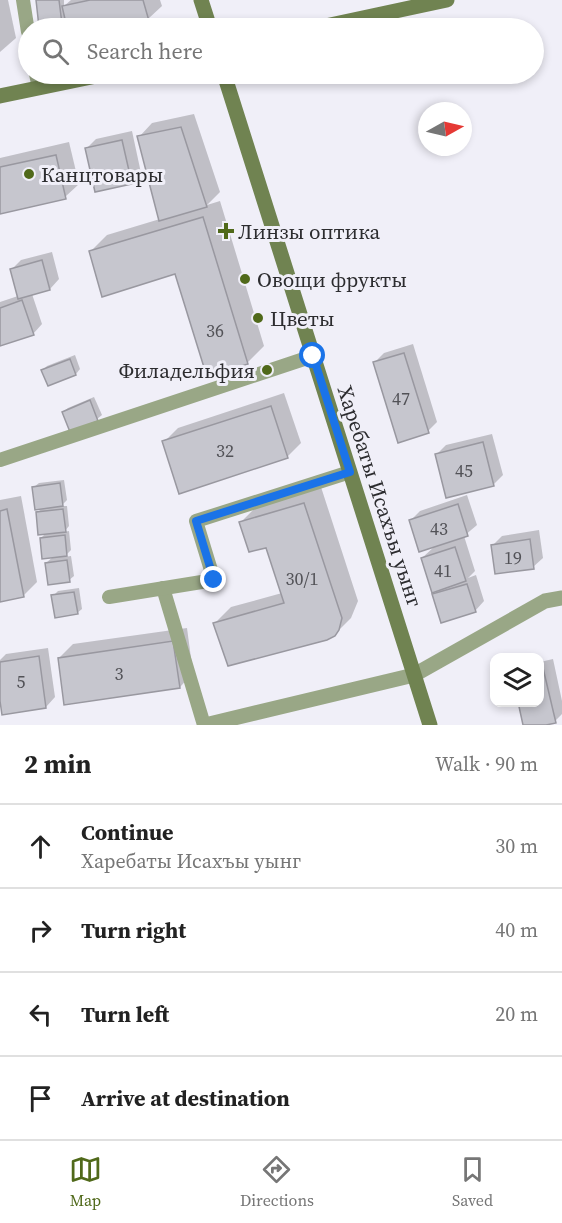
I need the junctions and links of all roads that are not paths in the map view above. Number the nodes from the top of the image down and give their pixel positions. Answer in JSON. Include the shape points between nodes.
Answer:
{"nodes":[{"id":1,"x":22,"y":0,"type":"edge"},
{"id":2,"x":201,"y":0,"type":"edge"},
{"id":3,"x":447,"y":0,"type":"edge"},
{"id":4,"x":25,"y":18,"type":"edge"},
{"id":5,"x":207,"y":18,"type":"edge"},
{"id":6,"x":363,"y":18,"type":"edge"},
{"id":7,"x":30,"y":84,"type":"edge"},
{"id":8,"x":227,"y":84,"type":"edge"},
{"id":9,"x":0,"y":96,"type":"edge"},
{"id":10,"x":313,"y":356,"type":"junction"},
{"id":11,"x":0,"y":460,"type":"edge"},
{"id":12,"x":350,"y":472,"type":"junction"},
{"id":13,"x":163,"y":588,"type":"junction"},
{"id":14,"x":109,"y":597,"type":"dead end"},
{"id":15,"x":562,"y":598,"type":"edge"},
{"id":16,"x":414,"y":675,"type":"junction"},
{"id":17,"x":205,"y":725,"type":"edge"},
{"id":18,"x":430,"y":725,"type":"edge"}],
"edges":[{"from":1,"to":4,"type":"lane"},
{"from":2,"to":5,"type":"main road"},
{"from":3,"to":6,"type":"main road"},
{"from":7,"to":9,"type":"main road"},
{"from":8,"to":10,"type":"main road","name":"Харебаты Исахъы уынг"},
{"from":10,"to":11,"type":"lane"},
{"from":10,"to":12,"type":"main road","name":"Харебаты Исахъы уынг"},
{"from":12,"to":13,"type":"lane","via":[[196,521],[214,580]]},
{"from":12,"to":16,"type":"main road","name":"Харебаты Исахъы уынг"},
{"from":13,"to":14,"type":"lane"},
{"from":13,"to":17,"type":"lane"},
{"from":15,"to":16,"type":"street","via":[[545,601]]},
{"from":16,"to":17,"type":"street"},
{"from":16,"to":18,"type":"main road","name":"Харебаты Исахъы уынг"}]}
